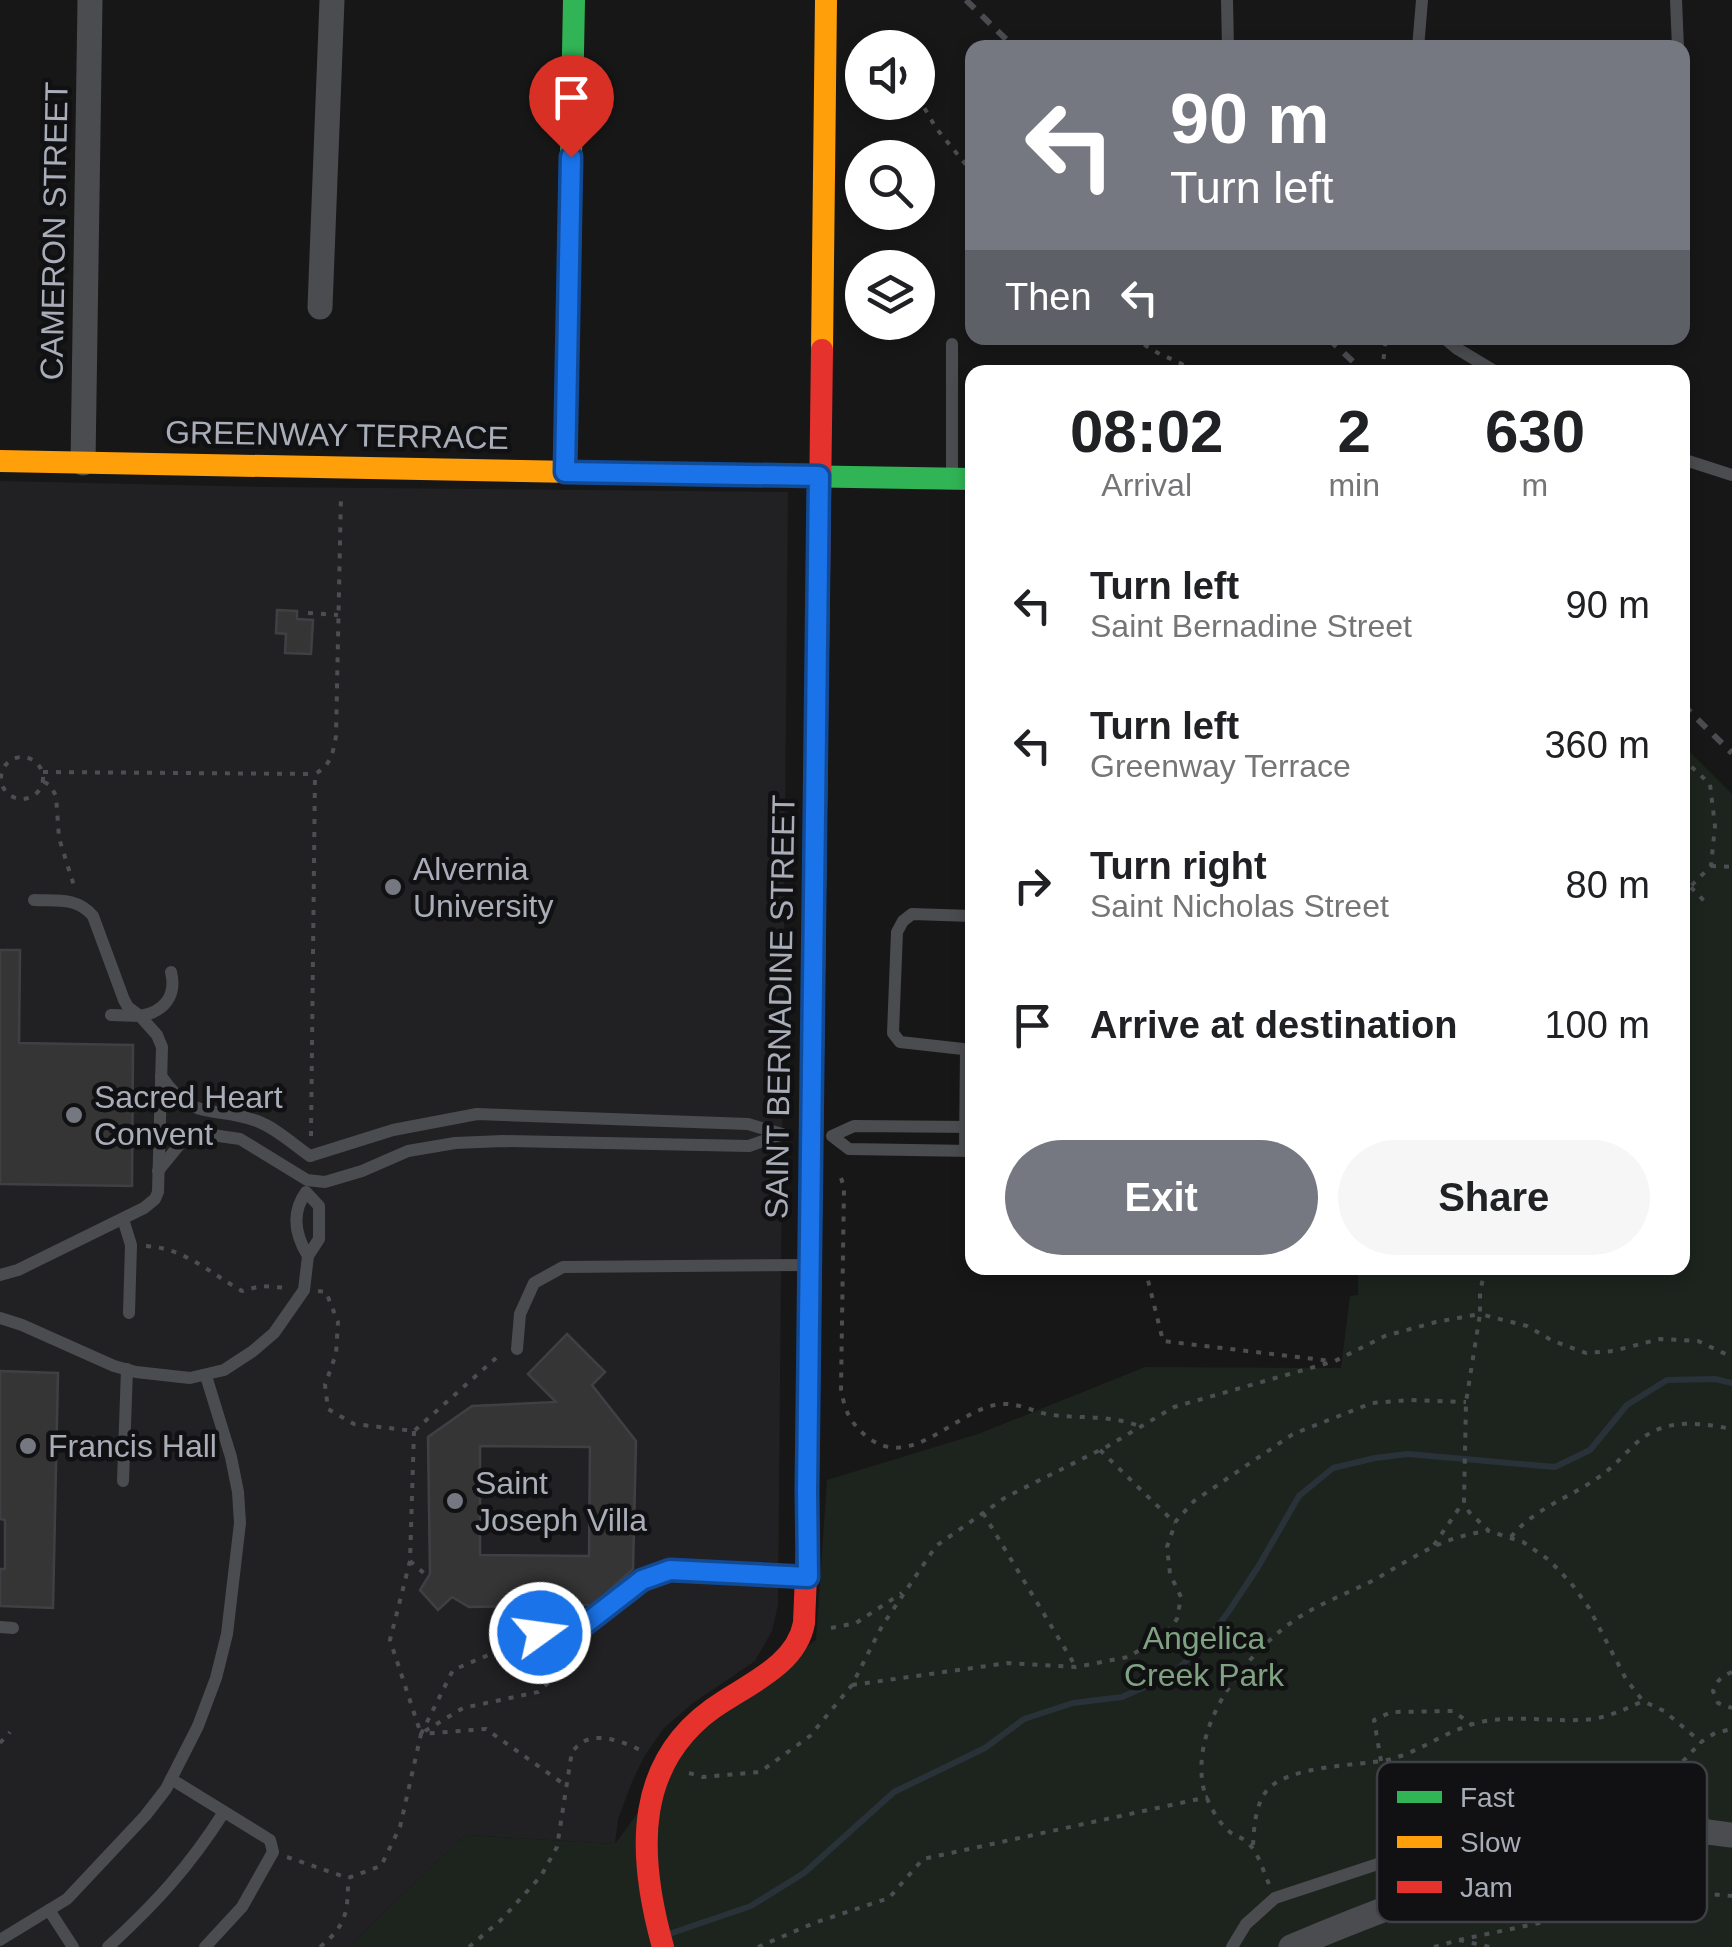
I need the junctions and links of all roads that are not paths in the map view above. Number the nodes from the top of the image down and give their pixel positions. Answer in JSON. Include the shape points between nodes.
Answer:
{"nodes":[{"id":1,"x":90,"y":0,"type":"edge"},
{"id":2,"x":332,"y":0,"type":"edge"},
{"id":3,"x":574,"y":0,"type":"edge"},
{"id":4,"x":826,"y":0,"type":"edge"},
{"id":5,"x":1227,"y":0,"type":"edge"},
{"id":6,"x":1422,"y":0,"type":"edge"},
{"id":7,"x":1676,"y":0,"type":"edge"},
{"id":8,"x":1228,"y":40,"type":"edge"},
{"id":9,"x":1419,"y":40,"type":"edge"},
{"id":10,"x":1678,"y":40,"type":"edge"},
{"id":11,"x":320,"y":307,"type":"dead end"},
{"id":12,"x":952,"y":344,"type":"dead end"},
{"id":13,"x":1452,"y":345,"type":"edge"},
{"id":14,"x":1484,"y":365,"type":"edge"},
{"id":15,"x":0,"y":461,"type":"edge"},
{"id":16,"x":1690,"y":462,"type":"edge"},
{"id":17,"x":83,"y":463,"type":"junction"},
{"id":18,"x":565,"y":472,"type":"junction"},
{"id":19,"x":1732,"y":475,"type":"edge"},
{"id":20,"x":819,"y":476,"type":"junction"},
{"id":21,"x":962,"y":479,"type":"edge"},
{"id":22,"x":34,"y":900,"type":"dead end"},
{"id":23,"x":965,"y":916,"type":"edge"},
{"id":24,"x":171,"y":972,"type":"dead end"},
{"id":25,"x":112,"y":1015,"type":"dead end"},
{"id":26,"x":140,"y":1016,"type":"junction"},
{"id":27,"x":965,"y":1050,"type":"edge"},
{"id":28,"x":161,"y":1076,"type":"junction"},
{"id":29,"x":206,"y":1112,"type":"junction"},
{"id":30,"x":965,"y":1127,"type":"edge"},
{"id":31,"x":205,"y":1134,"type":"junction"},
{"id":32,"x":782,"y":1134,"type":"junction"},
{"id":33,"x":821,"y":1135,"type":"junction"},
{"id":34,"x":965,"y":1151,"type":"edge"},
{"id":35,"x":310,"y":1156,"type":"junction"},
{"id":36,"x":158,"y":1171,"type":"junction"},
{"id":37,"x":307,"y":1186,"type":"junction"},
{"id":38,"x":123,"y":1219,"type":"junction"},
{"id":39,"x":308,"y":1256,"type":"junction"},
{"id":40,"x":810,"y":1266,"type":"junction"},
{"id":41,"x":0,"y":1275,"type":"edge"},
{"id":42,"x":129,"y":1314,"type":"dead end"},
{"id":43,"x":0,"y":1318,"type":"edge"},
{"id":44,"x":517,"y":1349,"type":"dead end"},
{"id":45,"x":127,"y":1369,"type":"junction"},
{"id":46,"x":206,"y":1376,"type":"junction"},
{"id":47,"x":123,"y":1481,"type":"dead end"},
{"id":48,"x":808,"y":1577,"type":"junction"},
{"id":49,"x":540,"y":1633,"type":"road end"},
{"id":50,"x":171,"y":1779,"type":"junction"},
{"id":51,"x":224,"y":1812,"type":"junction"},
{"id":52,"x":1377,"y":1865,"type":"edge"},
{"id":53,"x":49,"y":1910,"type":"junction"},
{"id":54,"x":1377,"y":1913,"type":"edge"},
{"id":55,"x":0,"y":1940,"type":"edge"},
{"id":56,"x":73,"y":1947,"type":"edge"},
{"id":57,"x":108,"y":1947,"type":"edge"},
{"id":58,"x":205,"y":1947,"type":"edge"},
{"id":59,"x":663,"y":1947,"type":"edge"},
{"id":60,"x":1232,"y":1947,"type":"edge"},
{"id":61,"x":1291,"y":1947,"type":"edge"}],
"edges":[{"from":1,"to":17,"type":"street","name":"CAMERON STREET"},
{"from":2,"to":11,"type":"street"},
{"from":3,"to":18,"type":"street"},
{"from":4,"to":20,"type":"street","name":"SAINT BERNADINE STREET"},
{"from":5,"to":8,"type":"lane"},
{"from":6,"to":9,"type":"lane"},
{"from":7,"to":10,"type":"lane"},
{"from":12,"to":21,"type":"lane"},
{"from":13,"to":14,"type":"lane"},
{"from":15,"to":17,"type":"street","name":"GREENWAY TERRACE"},
{"from":16,"to":19,"type":"lane"},
{"from":17,"to":18,"type":"street","name":"GREENWAY TERRACE"},
{"from":18,"to":20,"type":"street","name":"GREENWAY TERRACE"},
{"from":20,"to":21,"type":"street","name":"GREENWAY TERRACE"},
{"from":20,"to":33,"type":"street","name":"SAINT BERNADINE STREET"},
{"from":22,"to":26,"type":"lane","via":[[73,901],[93,916],[124,1000]]},
{"from":23,"to":27,"type":"lane","via":[[912,914],[903,920],[893,1033],[900,1042]]},
{"from":24,"to":26,"type":"lane","via":[[170,998]]},
{"from":25,"to":26,"type":"lane"},
{"from":26,"to":28,"type":"lane","via":[[160,1040]]},
{"from":28,"to":29,"type":"lane","via":[[182,1101]]},
{"from":28,"to":36,"type":"lane"},
{"from":29,"to":31,"type":"lane"},
{"from":29,"to":35,"type":"lane","via":[[260,1122]]},
{"from":30,"to":33,"type":"lane","via":[[854,1126]]},
{"from":31,"to":36,"type":"lane","via":[[180,1144]]},
{"from":31,"to":37,"type":"lane","via":[[240,1139]]},
{"from":32,"to":33,"type":"lane"},
{"from":32,"to":35,"type":"lane","via":[[748,1124],[476,1114]]},
{"from":32,"to":37,"type":"lane","via":[[748,1146],[454,1143],[408,1151]]},
{"from":33,"to":34,"type":"lane","via":[[849,1149]]},
{"from":33,"to":40,"type":"street","name":"SAINT BERNADINE STREET","via":[[811,1168]]},
{"from":35,"to":37,"type":"lane"},
{"from":36,"to":38,"type":"lane","via":[[156,1199]]},
{"from":37,"to":39,"type":"lane","via":[[298,1204],[297,1238]]},
{"from":37,"to":39,"type":"lane","via":[[319,1206],[319,1239]]},
{"from":38,"to":41,"type":"lane"},
{"from":38,"to":42,"type":"lane","via":[[131,1245]]},
{"from":39,"to":46,"type":"lane","via":[[304,1290],[274,1332]]},
{"from":40,"to":44,"type":"lane","via":[[563,1267],[534,1282],[520,1314]]},
{"from":40,"to":48,"type":"street","name":"SAINT BERNADINE STREET"},
{"from":43,"to":45,"type":"lane"},
{"from":45,"to":46,"type":"lane"},
{"from":45,"to":47,"type":"lane"},
{"from":46,"to":50,"type":"lane","via":[[230,1457],[240,1523],[216,1678]]},
{"from":48,"to":49,"type":"lane","via":[[670,1570],[642,1580],[584,1625]]},
{"from":48,"to":59,"type":"street","name":"SAINT BERNADINE STREET","via":[[802,1635],[788,1655],[696,1721],[664,1764],[645,1857]]},
{"from":50,"to":51,"type":"lane"},
{"from":50,"to":53,"type":"lane","via":[[145,1816]]},
{"from":51,"to":57,"type":"lane","via":[[166,1892]]},
{"from":51,"to":58,"type":"lane","via":[[270,1840],[273,1852],[242,1907]]},
{"from":52,"to":60,"type":"lane","via":[[1276,1898]]},
{"from":53,"to":55,"type":"lane"},
{"from":53,"to":56,"type":"lane"},
{"from":54,"to":61,"type":"street"}]}
